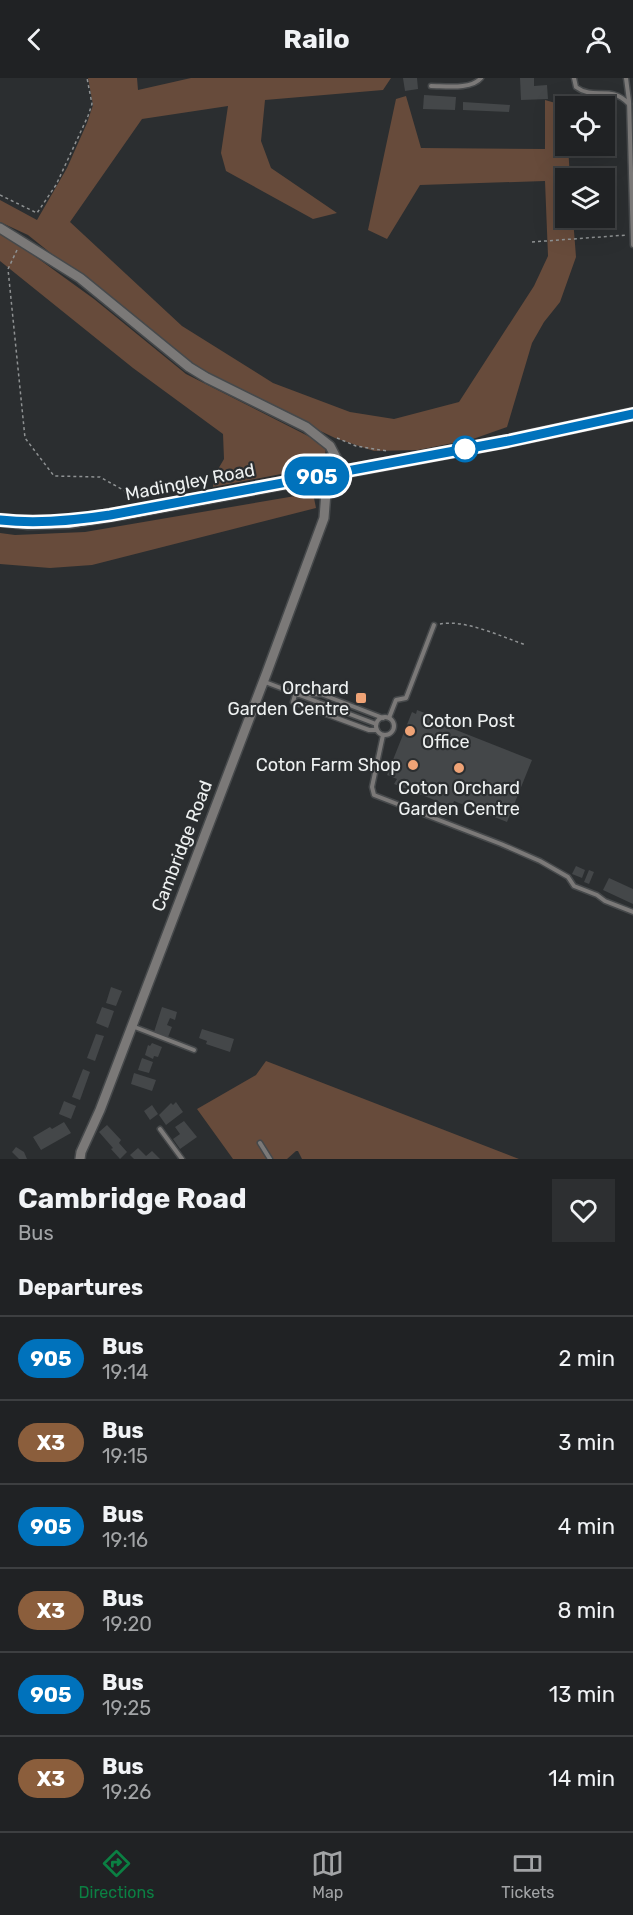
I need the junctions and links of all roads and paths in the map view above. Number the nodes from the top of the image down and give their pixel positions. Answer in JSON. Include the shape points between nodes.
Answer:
{"nodes":[{"id":1,"x":87,"y":78,"type":"edge"},
{"id":2,"x":481,"y":78,"type":"edge"},
{"id":3,"x":574,"y":78,"type":"edge"},
{"id":4,"x":626,"y":78,"type":"edge"},
{"id":5,"x":431,"y":86,"type":"dead end"},
{"id":6,"x":630,"y":104,"type":"junction"},
{"id":7,"x":0,"y":195,"type":"edge"},
{"id":8,"x":0,"y":228,"type":"edge"},
{"id":9,"x":632,"y":235,"type":"edge"},
{"id":10,"x":22,"y":241,"type":"junction"},
{"id":11,"x":532,"y":242,"type":"dead end"},
{"id":12,"x":633,"y":245,"type":"edge"},
{"id":13,"x":633,"y":414,"type":"edge"},
{"id":14,"x":337,"y":438,"type":"dead end"},
{"id":15,"x":393,"y":452,"type":"dead end"},
{"id":16,"x":343,"y":471,"type":"junction"},
{"id":17,"x":324,"y":475,"type":"junction"},
{"id":18,"x":130,"y":512,"type":"junction"},
{"id":19,"x":0,"y":520,"type":"edge"},
{"id":20,"x":434,"y":625,"type":"joint"},
{"id":21,"x":526,"y":645,"type":"dead end"},
{"id":22,"x":263,"y":681,"type":"junction"},
{"id":23,"x":295,"y":695,"type":"junction"},
{"id":24,"x":383,"y":718,"type":"junction"},
{"id":25,"x":389,"y":718,"type":"junction"},
{"id":26,"x":376,"y":724,"type":"junction"},
{"id":27,"x":376,"y":730,"type":"junction"},
{"id":28,"x":383,"y":735,"type":"junction"},
{"id":29,"x":633,"y":912,"type":"edge"},
{"id":30,"x":132,"y":1026,"type":"junction"},
{"id":31,"x":194,"y":1050,"type":"dead end"},
{"id":32,"x":160,"y":1129,"type":"dead end"},
{"id":33,"x":260,"y":1143,"type":"dead end"},
{"id":34,"x":80,"y":1159,"type":"edge"},
{"id":35,"x":182,"y":1159,"type":"edge"},
{"id":36,"x":270,"y":1159,"type":"edge"}],
"edges":[{"from":1,"to":7,"type":"path","via":[[92,104],[46,202],[37,213]]},
{"from":2,"to":5,"type":"lane","via":[[470,85]]},
{"from":3,"to":6,"type":"lane","via":[[576,87],[584,93],[613,93]]},
{"from":4,"to":6,"type":"lane"},
{"from":6,"to":9,"type":"lane"},
{"from":8,"to":10,"type":"street"},
{"from":9,"to":11,"type":"path"},
{"from":9,"to":12,"type":"lane"},
{"from":10,"to":16,"type":"street","via":[[80,278],[198,372],[306,427],[330,446]]},
{"from":10,"to":18,"type":"path","via":[[8,269],[25,438],[54,476],[100,477],[125,490]]},
{"from":13,"to":16,"type":"highway","name":"Madingley Road"},
{"from":14,"to":15,"type":"path","via":[[356,446]]},
{"from":16,"to":17,"type":"highway","name":"Madingley Road"},
{"from":17,"to":18,"type":"highway","name":"Madingley Road"},
{"from":17,"to":22,"type":"street","name":"Cambridge Road","via":[[324,518]]},
{"from":18,"to":19,"type":"highway","name":"Madingley Road","via":[[68,522]]},
{"from":20,"to":21,"type":"path","via":[[460,624]]},
{"from":20,"to":25,"type":"lane","via":[[406,698],[396,700]]},
{"from":22,"to":23,"type":"lane"},
{"from":22,"to":30,"type":"street","name":"Cambridge Road"},
{"from":23,"to":24,"type":"lane","via":[[321,694]]},
{"from":23,"to":26,"type":"lane"},
{"from":23,"to":27,"type":"lane","via":[[293,702]]},
{"from":24,"to":25,"type":"lane"},
{"from":24,"to":26,"type":"lane"},
{"from":25,"to":28,"type":"lane","via":[[394,728]]},
{"from":26,"to":27,"type":"lane"},
{"from":27,"to":28,"type":"lane"},
{"from":28,"to":29,"type":"lane","via":[[372,787],[374,795],[540,861],[568,877],[574,886]]},
{"from":30,"to":31,"type":"lane"},
{"from":30,"to":34,"type":"street","name":"Cambridge Road"},
{"from":32,"to":35,"type":"lane"},
{"from":33,"to":36,"type":"lane"}]}
